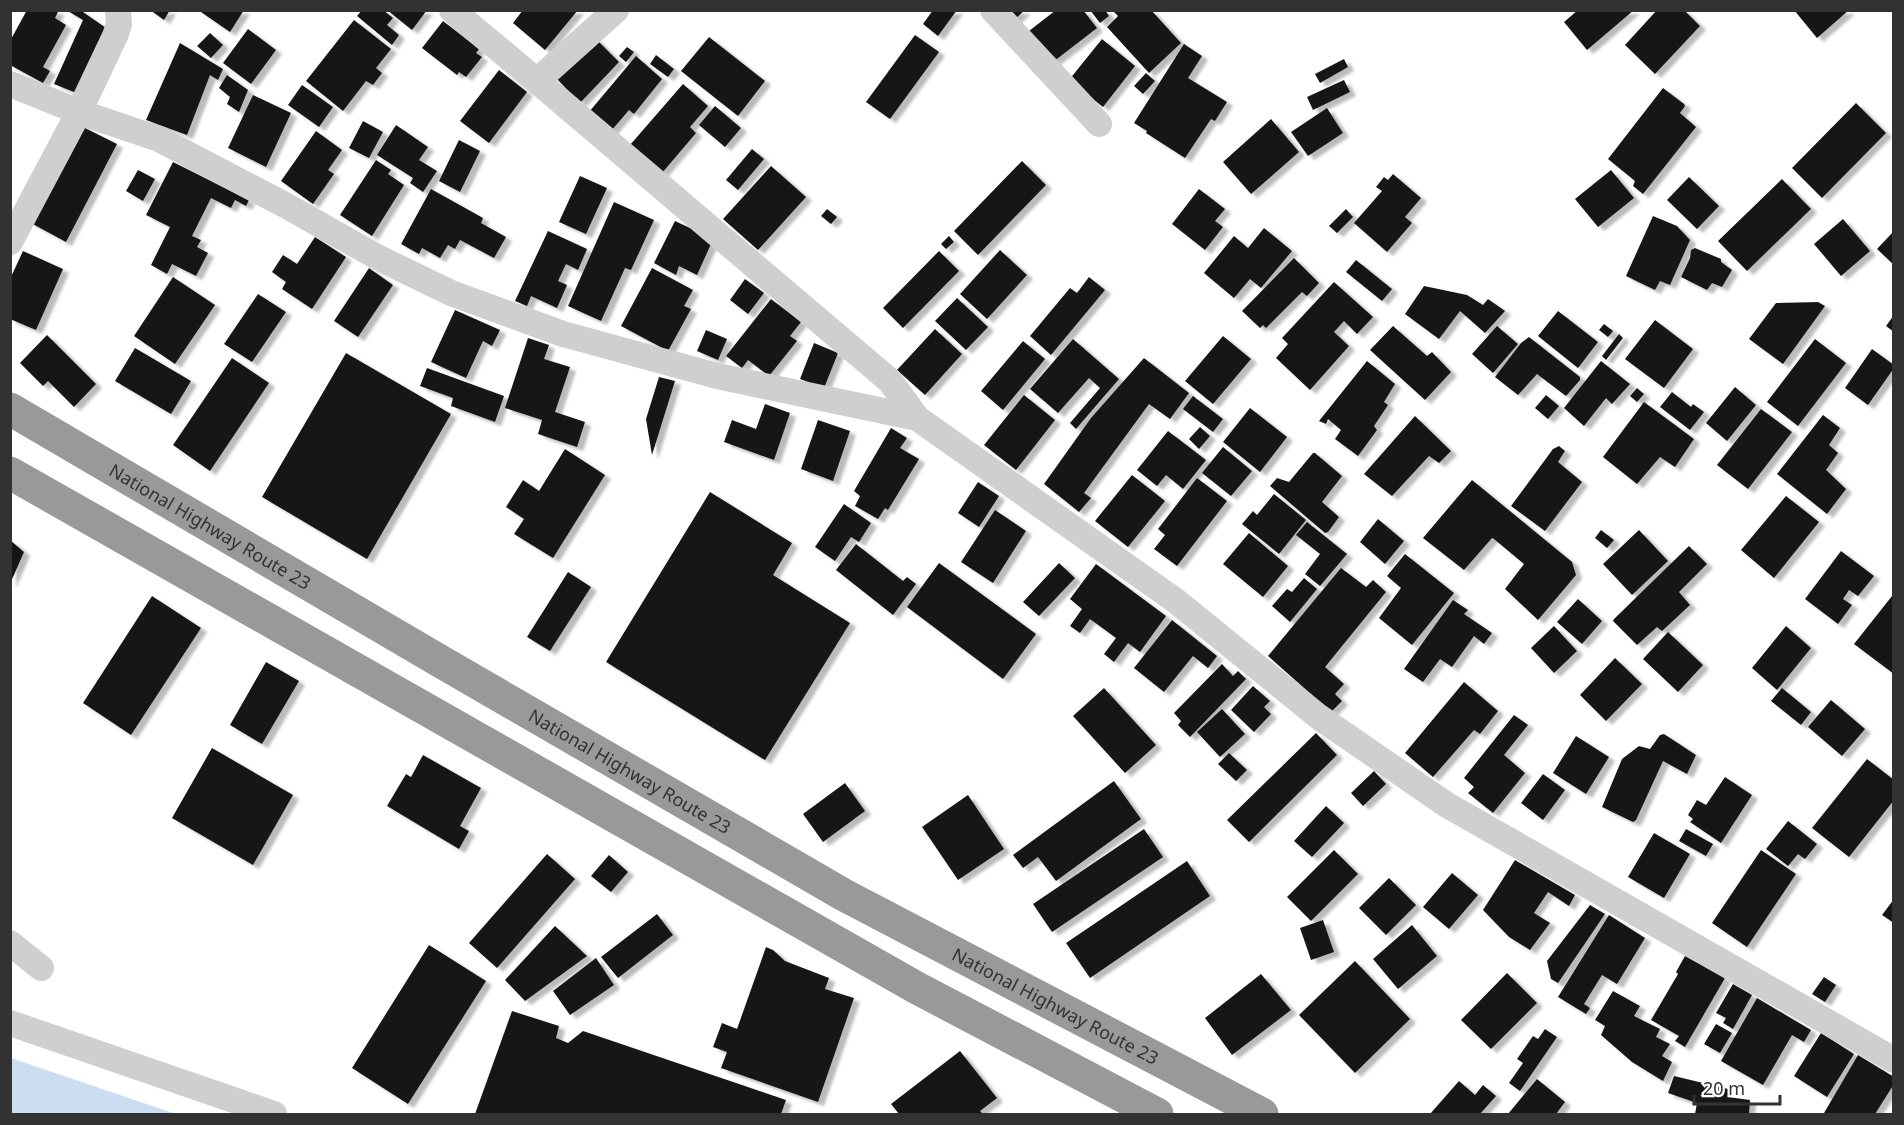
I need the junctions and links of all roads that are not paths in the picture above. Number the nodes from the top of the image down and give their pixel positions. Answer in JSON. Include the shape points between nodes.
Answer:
{"nodes":[{"id":1,"x":97,"y":10,"type":"edge"},
{"id":2,"x":452,"y":10,"type":"edge"},
{"id":3,"x":616,"y":10,"type":"edge"},
{"id":4,"x":993,"y":10,"type":"edge"},
{"id":5,"x":119,"y":18,"type":"edge"},
{"id":6,"x":537,"y":81,"type":"junction"},
{"id":7,"x":10,"y":84,"type":"edge"},
{"id":8,"x":79,"y":112,"type":"junction"},
{"id":9,"x":1100,"y":124,"type":"dead end"},
{"id":10,"x":10,"y":242,"type":"edge"},
{"id":11,"x":10,"y":409,"type":"edge"},
{"id":12,"x":917,"y":418,"type":"junction"},
{"id":13,"x":10,"y":473,"type":"edge"},
{"id":14,"x":10,"y":942,"type":"edge"},
{"id":15,"x":41,"y":968,"type":"dead end"},
{"id":16,"x":10,"y":1023,"type":"edge"},
{"id":17,"x":1893,"y":1060,"type":"edge"},
{"id":18,"x":274,"y":1114,"type":"edge"},
{"id":19,"x":1157,"y":1114,"type":"edge"},
{"id":20,"x":1262,"y":1114,"type":"edge"}],
"edges":[{"from":1,"to":5,"type":"street"},
{"from":2,"to":6,"type":"street"},
{"from":3,"to":6,"type":"street"},
{"from":4,"to":9,"type":"street"},
{"from":5,"to":8,"type":"street"},
{"from":6,"to":12,"type":"street","via":[[890,381]]},
{"from":7,"to":8,"type":"street"},
{"from":8,"to":10,"type":"street"},
{"from":8,"to":12,"type":"street","via":[[159,139],[451,293],[563,334],[717,376]]},
{"from":11,"to":20,"type":"highway","name":"National Highway Route 23","via":[[843,895]]},
{"from":12,"to":17,"type":"street","via":[[1176,601],[1319,717],[1447,805]]},
{"from":13,"to":19,"type":"highway","via":[[907,982]]},
{"from":14,"to":15,"type":"street"},
{"from":16,"to":18,"type":"street"}]}
